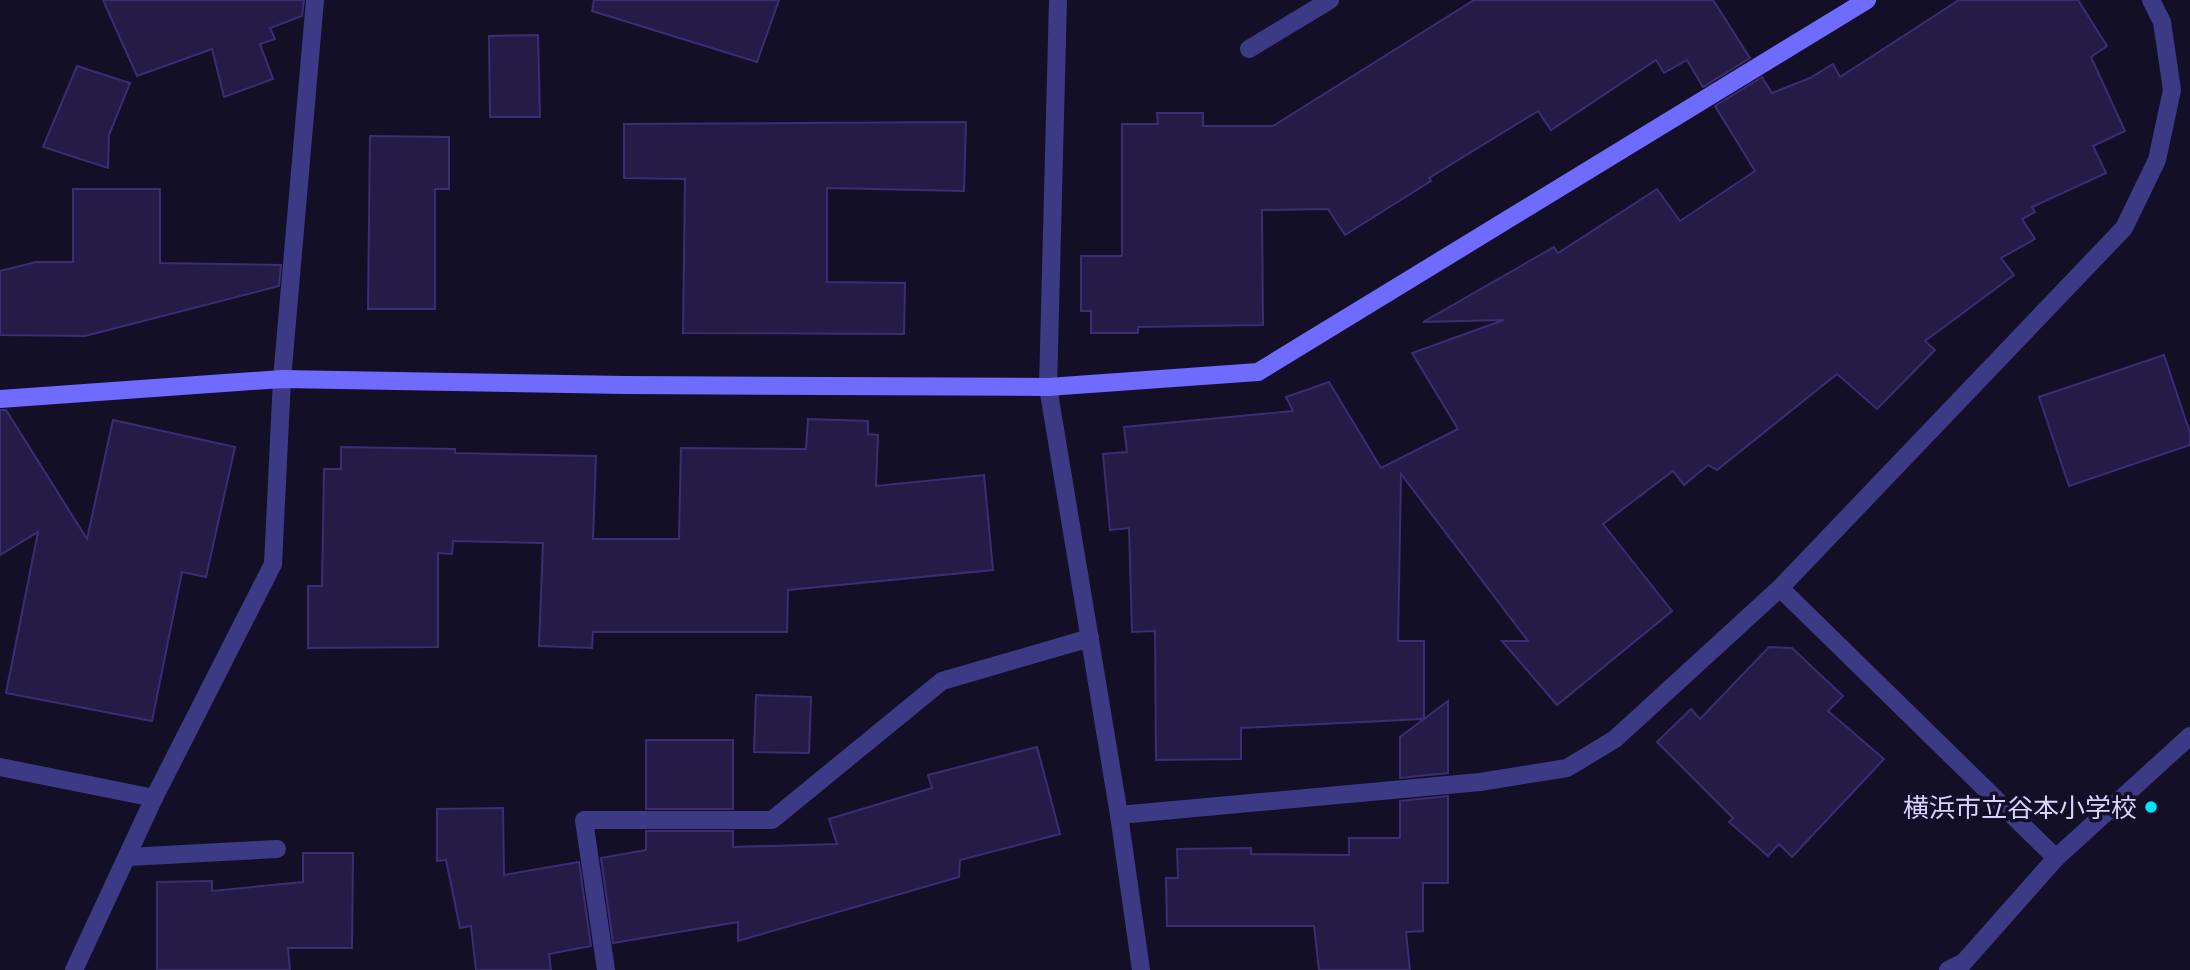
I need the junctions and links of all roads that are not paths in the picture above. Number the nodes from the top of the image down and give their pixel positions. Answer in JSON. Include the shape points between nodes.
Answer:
{"nodes":[{"id":1,"x":316,"y":0,"type":"edge"},
{"id":2,"x":1058,"y":0,"type":"edge"},
{"id":3,"x":1330,"y":0,"type":"edge"},
{"id":4,"x":1867,"y":0,"type":"edge"},
{"id":5,"x":2151,"y":0,"type":"edge"},
{"id":6,"x":1249,"y":49,"type":"dead end"},
{"id":7,"x":282,"y":379,"type":"junction"},
{"id":8,"x":1048,"y":387,"type":"junction"},
{"id":9,"x":0,"y":399,"type":"edge"},
{"id":10,"x":1780,"y":588,"type":"junction"},
{"id":11,"x":1090,"y":638,"type":"junction"},
{"id":12,"x":2190,"y":736,"type":"edge"},
{"id":13,"x":0,"y":767,"type":"edge"},
{"id":14,"x":154,"y":798,"type":"junction"},
{"id":15,"x":1119,"y":815,"type":"junction"},
{"id":16,"x":277,"y":849,"type":"dead end"},
{"id":17,"x":128,"y":857,"type":"junction"},
{"id":18,"x":2056,"y":858,"type":"junction"},
{"id":19,"x":74,"y":970,"type":"edge"},
{"id":20,"x":606,"y":970,"type":"edge"},
{"id":21,"x":1141,"y":970,"type":"edge"},
{"id":22,"x":1948,"y":970,"type":"edge"}],
"edges":[{"from":1,"to":7,"type":"street"},
{"from":2,"to":8,"type":"street"},
{"from":3,"to":6,"type":"street"},
{"from":4,"to":8,"type":"street","via":[[1258,372]]},
{"from":5,"to":10,"type":"street","via":[[2162,22],[2172,90],[2157,160],[2123,228]]},
{"from":7,"to":8,"type":"street"},
{"from":7,"to":9,"type":"street"},
{"from":7,"to":14,"type":"street","via":[[273,564]]},
{"from":8,"to":11,"type":"street"},
{"from":10,"to":15,"type":"street","via":[[1615,739],[1567,768],[1480,782]]},
{"from":10,"to":18,"type":"street"},
{"from":11,"to":15,"type":"street"},
{"from":11,"to":20,"type":"street","via":[[942,681],[772,820],[584,820]]},
{"from":12,"to":18,"type":"street"},
{"from":13,"to":14,"type":"street"},
{"from":14,"to":17,"type":"street"},
{"from":15,"to":21,"type":"street"},
{"from":16,"to":17,"type":"street"},
{"from":17,"to":19,"type":"street"},
{"from":18,"to":22,"type":"street","via":[[1964,962]]}]}
